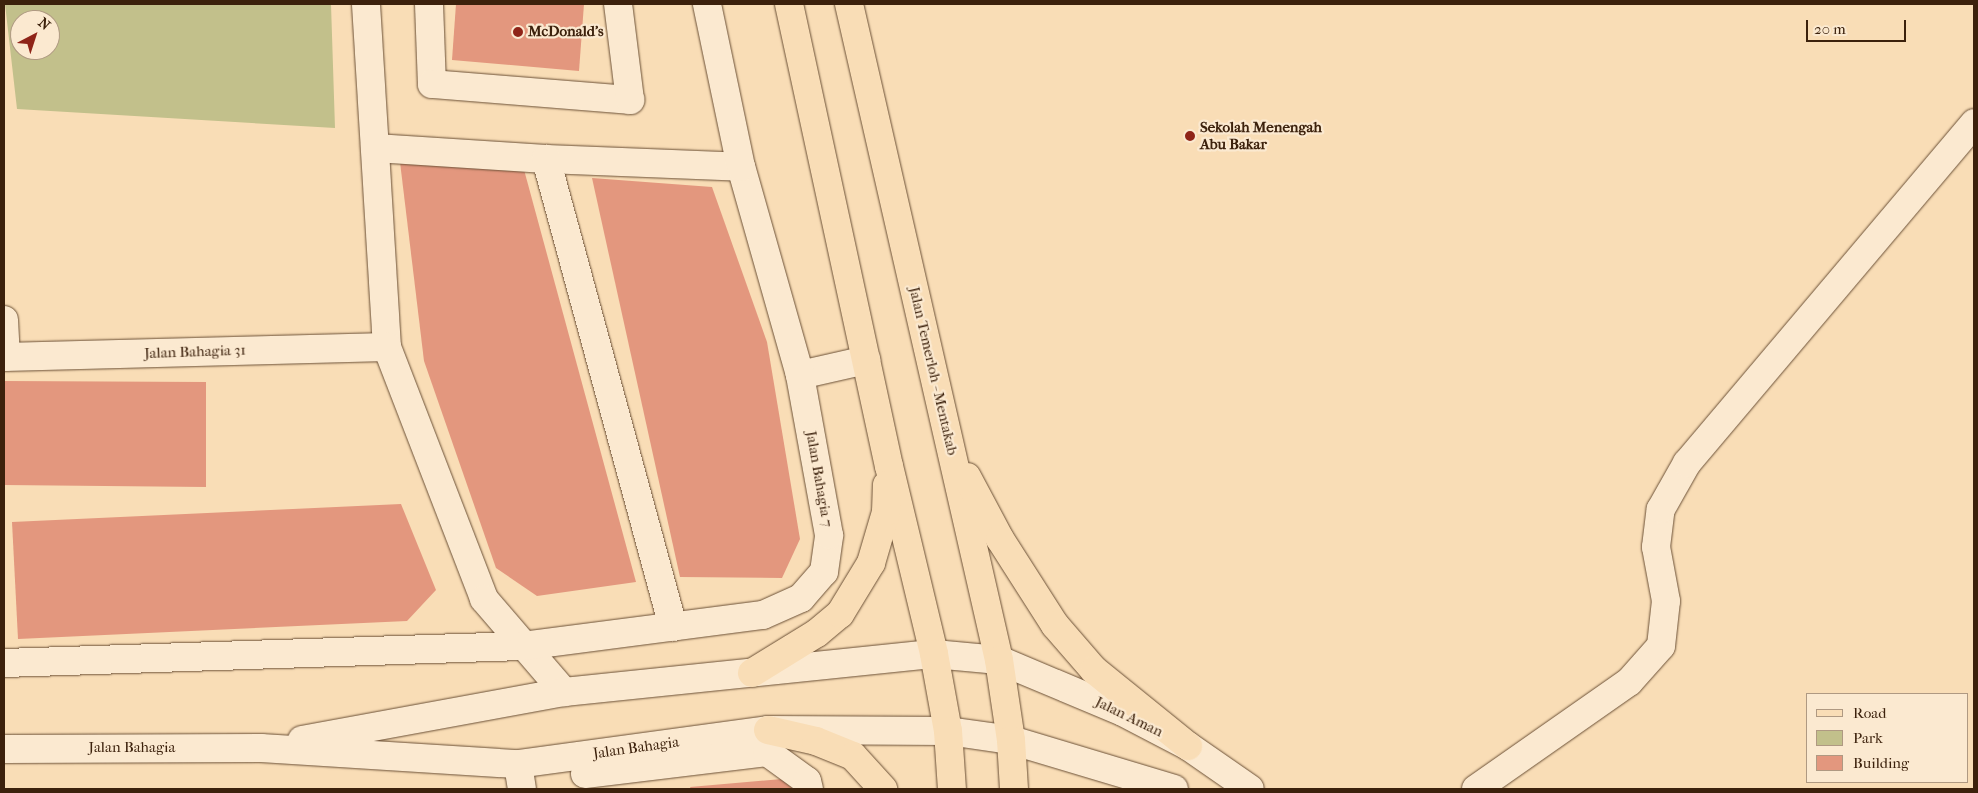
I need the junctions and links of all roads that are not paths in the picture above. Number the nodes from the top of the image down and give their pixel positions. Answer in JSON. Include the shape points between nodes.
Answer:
{"nodes":[{"id":1,"x":366,"y":4,"type":"edge"},
{"id":2,"x":429,"y":4,"type":"edge"},
{"id":3,"x":618,"y":4,"type":"edge"},
{"id":4,"x":707,"y":4,"type":"edge"},
{"id":5,"x":790,"y":4,"type":"edge"},
{"id":6,"x":849,"y":4,"type":"edge"},
{"id":7,"x":1974,"y":124,"type":"edge"},
{"id":8,"x":375,"y":148,"type":"junction"},
{"id":9,"x":546,"y":159,"type":"junction"},
{"id":10,"x":741,"y":167,"type":"junction"},
{"id":11,"x":4,"y":320,"type":"edge"},
{"id":12,"x":387,"y":347,"type":"junction"},
{"id":13,"x":5,"y":358,"type":"edge"},
{"id":14,"x":866,"y":360,"type":"junction"},
{"id":15,"x":800,"y":375,"type":"junction"},
{"id":16,"x":950,"y":445,"type":"junction"},
{"id":17,"x":889,"y":466,"type":"junction"},
{"id":18,"x":673,"y":627,"type":"junction"},
{"id":19,"x":523,"y":646,"type":"junction"},
{"id":20,"x":934,"y":654,"type":"junction"},
{"id":21,"x":999,"y":660,"type":"junction"},
{"id":22,"x":4,"y":663,"type":"edge"},
{"id":23,"x":752,"y":673,"type":"junction"},
{"id":24,"x":564,"y":692,"type":"junction"},
{"id":25,"x":768,"y":730,"type":"junction"},
{"id":26,"x":948,"y":730,"type":"junction"},
{"id":27,"x":1011,"y":740,"type":"junction"},
{"id":28,"x":1188,"y":746,"type":"junction"},
{"id":29,"x":261,"y":748,"type":"junction"},
{"id":30,"x":4,"y":749,"type":"edge"},
{"id":31,"x":520,"y":779,"type":"edge"},
{"id":32,"x":809,"y":789,"type":"edge"},
{"id":33,"x":883,"y":789,"type":"edge"},
{"id":34,"x":952,"y":789,"type":"edge"},
{"id":35,"x":1014,"y":789,"type":"edge"},
{"id":36,"x":1174,"y":789,"type":"edge"},
{"id":37,"x":1250,"y":789,"type":"edge"},
{"id":38,"x":1476,"y":789,"type":"edge"}],
"edges":[{"from":1,"to":8,"type":"street"},
{"from":2,"to":3,"type":"street","via":[[432,84],[630,100]]},
{"from":4,"to":10,"type":"street","name":"Jalan Bahagia 7"},
{"from":5,"to":14,"type":"main road"},
{"from":6,"to":16,"type":"main road","name":"Jalan Temerloh - Mentakab"},
{"from":7,"to":38,"type":"street","via":[[1687,463],[1661,509],[1656,547],[1666,601],[1660,646],[1630,682]]},
{"from":8,"to":9,"type":"street"},
{"from":8,"to":12,"type":"street"},
{"from":9,"to":10,"type":"street"},
{"from":9,"to":18,"type":"street"},
{"from":10,"to":15,"type":"street","name":"Jalan Bahagia 7"},
{"from":11,"to":13,"type":"street"},
{"from":12,"to":13,"type":"street","name":"Jalan Bahagia 31"},
{"from":12,"to":19,"type":"street","via":[[484,598]]},
{"from":14,"to":15,"type":"street"},
{"from":14,"to":17,"type":"main road"},
{"from":15,"to":18,"type":"street","name":"Jalan Bahagia 7","via":[[828,535],[824,572],[801,598],[763,615]]},
{"from":16,"to":21,"type":"main road","name":"Jalan Temerloh - Mentakab"},
{"from":16,"to":28,"type":"main road","via":[[1000,539],[1055,625],[1094,670]]},
{"from":17,"to":20,"type":"main road"},
{"from":17,"to":23,"type":"main road","via":[[886,512],[870,563],[840,614]]},
{"from":18,"to":19,"type":"street","name":"Jalan Bahagia 7"},
{"from":19,"to":22,"type":"street","name":"Jalan Bahagia 7"},
{"from":19,"to":24,"type":"street"},
{"from":20,"to":21,"type":"street","name":"Jalan Bahagia"},
{"from":20,"to":23,"type":"street","name":"Jalan Bahagia"},
{"from":20,"to":26,"type":"main road"},
{"from":21,"to":27,"type":"main road","name":"Jalan Temerloh - Mentakab"},
{"from":21,"to":28,"type":"street","name":"Jalan Aman","via":[[1123,712]]},
{"from":23,"to":24,"type":"street","name":"Jalan Bahagia"},
{"from":24,"to":29,"type":"street","name":"Jalan Bahagia"},
{"from":25,"to":26,"type":"street","name":"Jalan Bahagia"},
{"from":25,"to":31,"type":"street","name":"Jalan Bahagia"},
{"from":25,"to":33,"type":"main road","via":[[816,741],[853,756]]},
{"from":26,"to":27,"type":"street","name":"Jalan Bahagia"},
{"from":26,"to":34,"type":"main road"},
{"from":27,"to":35,"type":"main road","name":"Jalan Temerloh - Mentakab"},
{"from":27,"to":36,"type":"street","name":"Jalan Bahagia"},
{"from":28,"to":37,"type":"street","name":"Jalan Aman"},
{"from":29,"to":30,"type":"street","name":"Jalan Bahagia"},
{"from":29,"to":31,"type":"street","name":"Jalan Bahagia"},
{"from":31,"to":32,"type":"street","via":[[767,752],[806,781]]}]}
